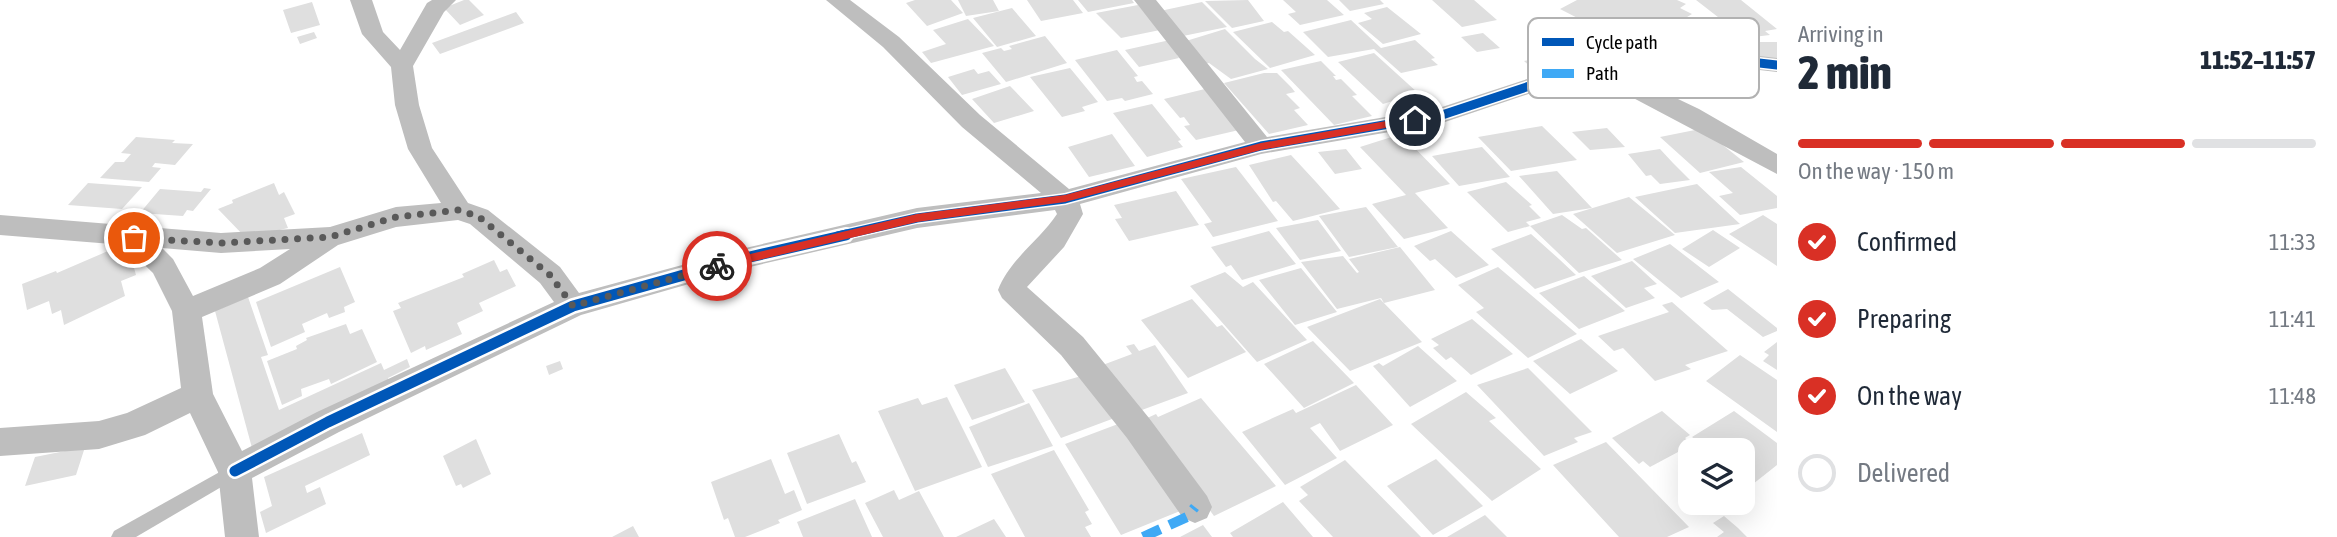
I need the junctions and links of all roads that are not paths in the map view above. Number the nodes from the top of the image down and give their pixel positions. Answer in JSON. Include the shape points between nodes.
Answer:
{"nodes":[{"id":1,"x":361,"y":0,"type":"edge"},
{"id":2,"x":445,"y":0,"type":"edge"},
{"id":3,"x":836,"y":0,"type":"edge"},
{"id":4,"x":1145,"y":0,"type":"edge"},
{"id":5,"x":1759,"y":63,"type":"edge"},
{"id":6,"x":1777,"y":65,"type":"edge"},
{"id":7,"x":402,"y":66,"type":"junction"},
{"id":8,"x":1528,"y":87,"type":"edge"},
{"id":9,"x":1657,"y":98,"type":"edge"},
{"id":10,"x":1261,"y":146,"type":"junction"},
{"id":11,"x":1777,"y":164,"type":"edge"},
{"id":12,"x":1065,"y":199,"type":"junction"},
{"id":13,"x":459,"y":210,"type":"junction"},
{"id":14,"x":0,"y":225,"type":"edge"},
{"id":15,"x":330,"y":237,"type":"junction"},
{"id":16,"x":134,"y":238,"type":"junction"},
{"id":17,"x":573,"y":306,"type":"junction"},
{"id":18,"x":187,"y":311,"type":"junction"},
{"id":19,"x":197,"y":395,"type":"junction"},
{"id":20,"x":0,"y":442,"type":"edge"},
{"id":21,"x":235,"y":471,"type":"junction"},
{"id":22,"x":1195,"y":507,"type":"dead end"},
{"id":23,"x":120,"y":537,"type":"edge"},
{"id":24,"x":242,"y":537,"type":"edge"}],
"edges":[{"from":1,"to":7,"type":"street","via":[[373,34]]},
{"from":2,"to":7,"type":"street","via":[[435,8]]},
{"from":3,"to":12,"type":"street","via":[[891,42],[971,121]]},
{"from":4,"to":10,"type":"street"},
{"from":5,"to":6,"type":"street"},
{"from":7,"to":13,"type":"street","via":[[420,149]]},
{"from":8,"to":10,"type":"street","via":[[1442,115]]},
{"from":9,"to":11,"type":"street"},
{"from":10,"to":12,"type":"street"},
{"from":12,"to":17,"type":"street","via":[[917,218],[741,259]]},
{"from":12,"to":22,"type":"street","via":[[1070,214],[1054,240],[1017,277],[1012,290],[1072,346]]},
{"from":13,"to":15,"type":"street","via":[[396,217]]},
{"from":13,"to":17,"type":"street","via":[[479,217],[550,275]]},
{"from":14,"to":16,"type":"street"},
{"from":15,"to":16,"type":"street","via":[[221,243]]},
{"from":15,"to":18,"type":"street","via":[[270,276]]},
{"from":16,"to":18,"type":"street","via":[[163,266]]},
{"from":17,"to":21,"type":"street"},
{"from":18,"to":19,"type":"street"},
{"from":19,"to":20,"type":"street","via":[[134,425],[100,435]]},
{"from":19,"to":21,"type":"street"},
{"from":21,"to":23,"type":"lane"},
{"from":21,"to":24,"type":"street"}]}
